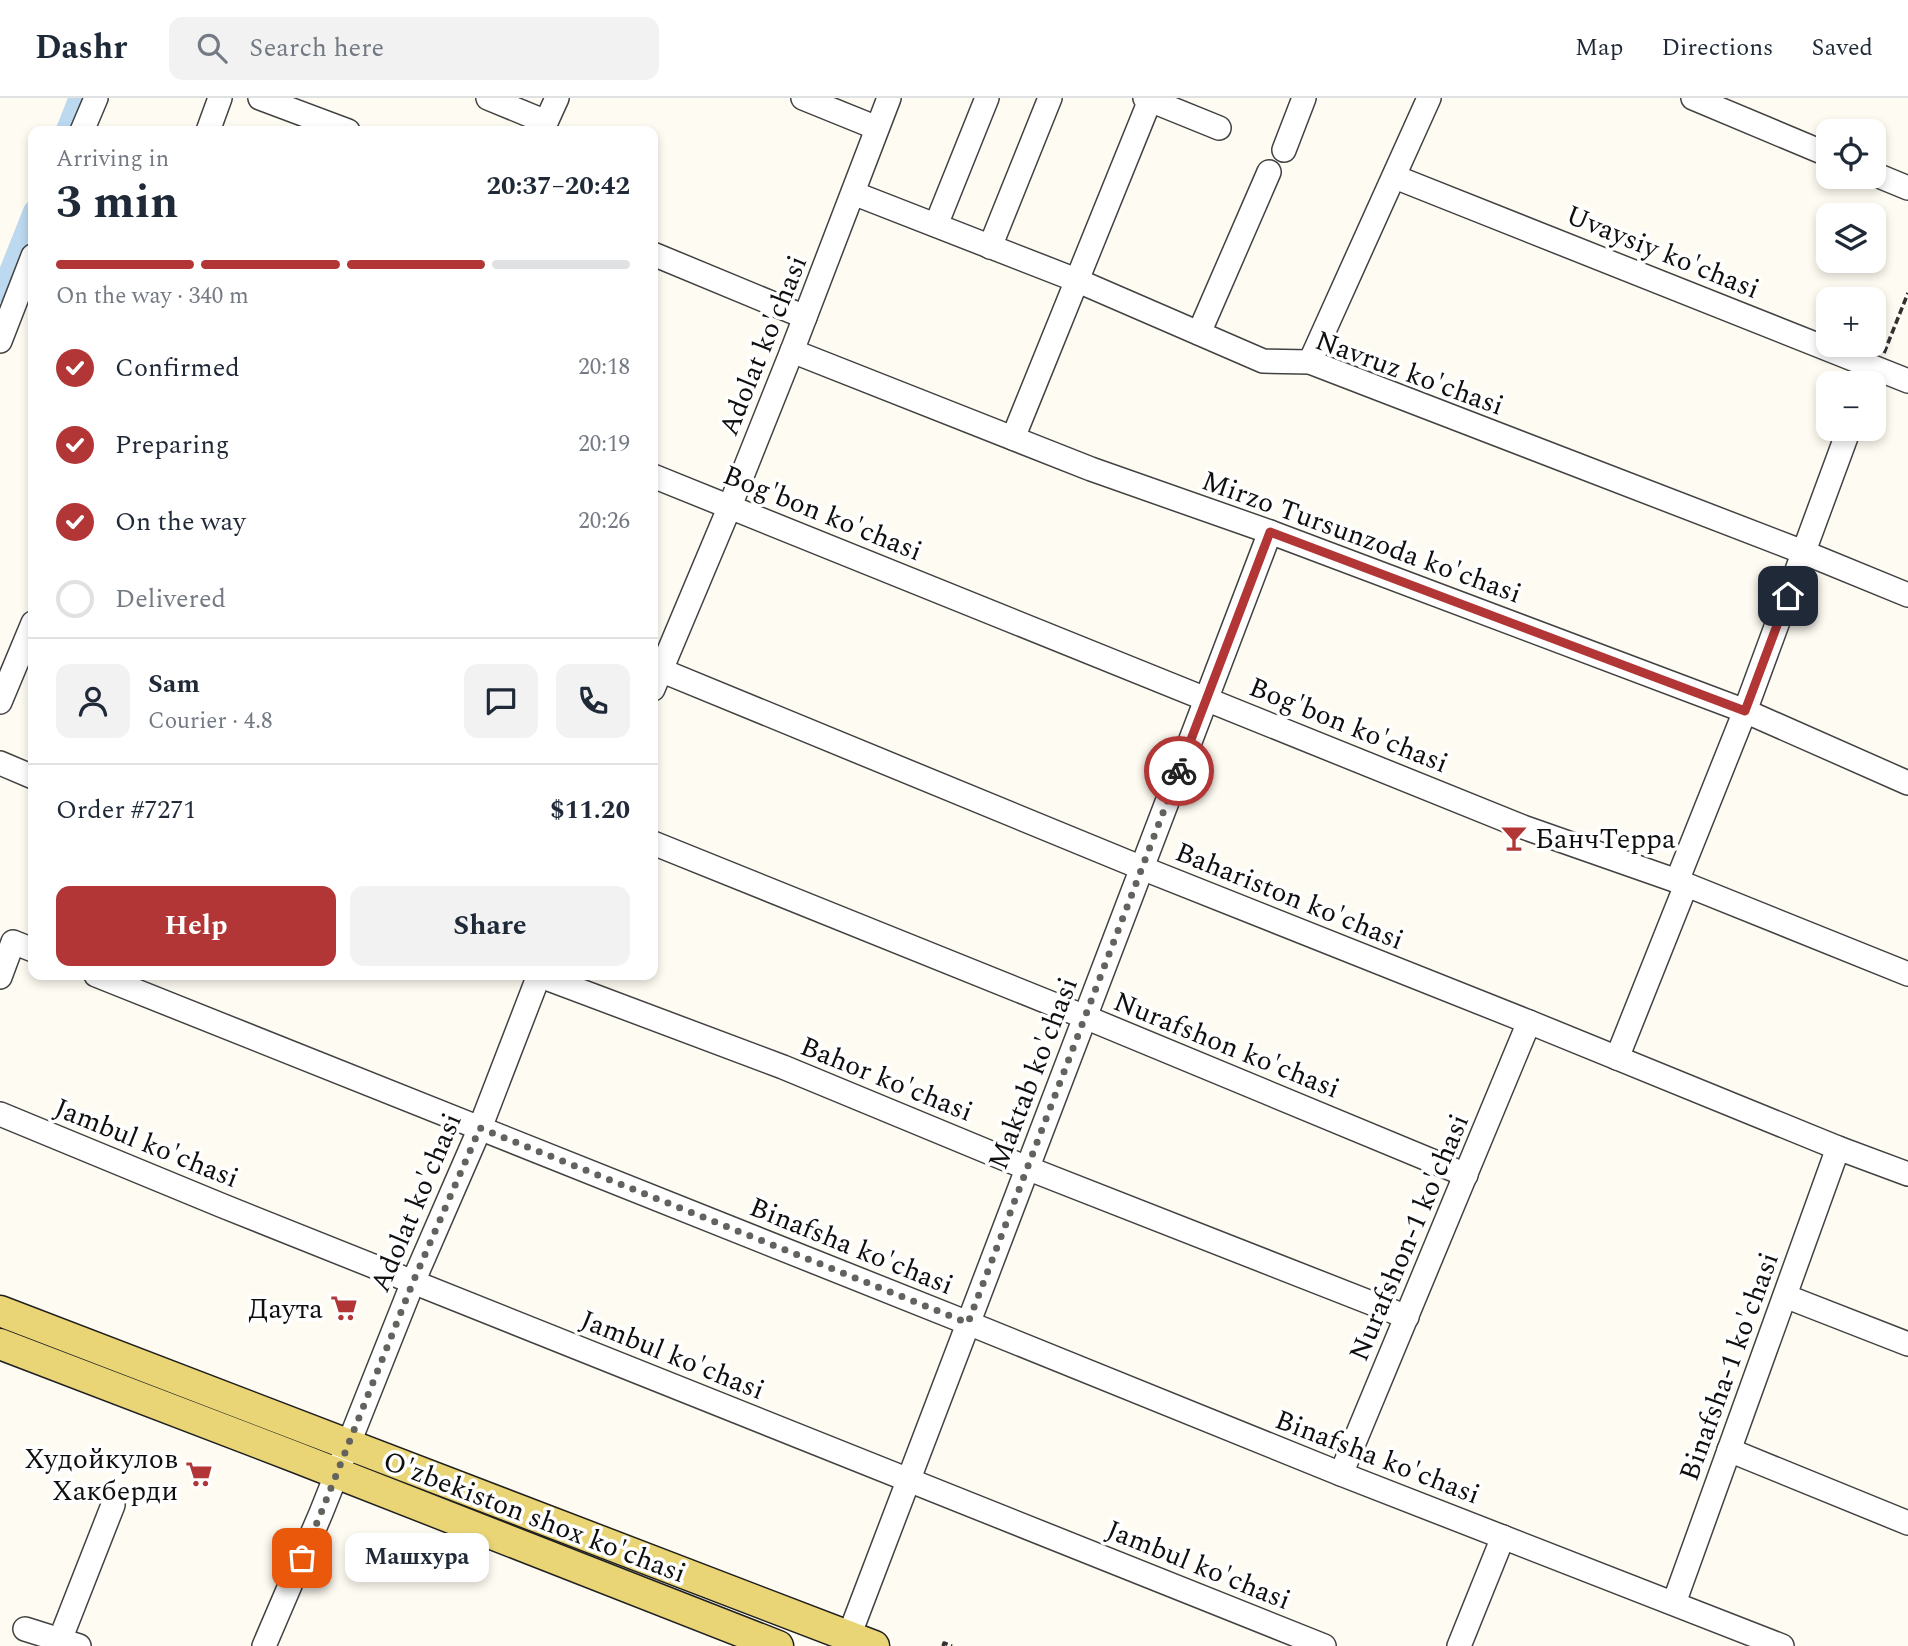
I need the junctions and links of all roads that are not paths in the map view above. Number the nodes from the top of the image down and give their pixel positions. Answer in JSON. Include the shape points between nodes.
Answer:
{"nodes":[{"id":1,"x":96,"y":98,"type":"edge"},
{"id":2,"x":220,"y":98,"type":"edge"},
{"id":3,"x":260,"y":98,"type":"edge"},
{"id":4,"x":488,"y":98,"type":"edge"},
{"id":5,"x":557,"y":98,"type":"edge"},
{"id":6,"x":803,"y":98,"type":"edge"},
{"id":7,"x":889,"y":98,"type":"edge"},
{"id":8,"x":987,"y":98,"type":"edge"},
{"id":9,"x":1050,"y":98,"type":"edge"},
{"id":10,"x":1304,"y":98,"type":"edge"},
{"id":11,"x":1429,"y":98,"type":"edge"},
{"id":12,"x":1693,"y":98,"type":"edge"},
{"id":13,"x":1148,"y":99,"type":"edge"},
{"id":14,"x":305,"y":106,"type":"edge"},
{"id":15,"x":84,"y":126,"type":"edge"},
{"id":16,"x":210,"y":126,"type":"edge"},
{"id":17,"x":339,"y":126,"type":"edge"},
{"id":18,"x":542,"y":126,"type":"edge"},
{"id":19,"x":544,"y":126,"type":"edge"},
{"id":20,"x":877,"y":128,"type":"junction"},
{"id":21,"x":1219,"y":128,"type":"dead end"},
{"id":22,"x":1284,"y":150,"type":"dead end"},
{"id":23,"x":1816,"y":150,"type":"edge"},
{"id":24,"x":1269,"y":172,"type":"dead end"},
{"id":25,"x":1395,"y":177,"type":"junction"},
{"id":26,"x":1886,"y":179,"type":"edge"},
{"id":27,"x":1908,"y":188,"type":"edge"},
{"id":28,"x":853,"y":193,"type":"junction"},
{"id":29,"x":936,"y":225,"type":"junction"},
{"id":30,"x":990,"y":247,"type":"junction"},
{"id":31,"x":658,"y":256,"type":"edge"},
{"id":32,"x":28,"y":269,"type":"edge"},
{"id":33,"x":1076,"y":280,"type":"junction"},
{"id":34,"x":805,"y":317,"type":"junction"},
{"id":35,"x":1199,"y":333,"type":"junction"},
{"id":36,"x":0,"y":341,"type":"edge"},
{"id":37,"x":792,"y":351,"type":"junction"},
{"id":38,"x":1310,"y":362,"type":"junction"},
{"id":39,"x":1867,"y":371,"type":"edge"},
{"id":40,"x":1886,"y":376,"type":"edge"},
{"id":41,"x":1908,"y":381,"type":"edge"},
{"id":42,"x":1013,"y":438,"type":"junction"},
{"id":43,"x":1845,"y":441,"type":"edge"},
{"id":44,"x":658,"y":478,"type":"edge"},
{"id":45,"x":730,"y":506,"type":"junction"},
{"id":46,"x":1270,"y":532,"type":"junction"},
{"id":47,"x":1803,"y":552,"type":"junction"},
{"id":48,"x":1908,"y":595,"type":"edge"},
{"id":49,"x":28,"y":635,"type":"edge"},
{"id":50,"x":658,"y":668,"type":"edge"},
{"id":51,"x":658,"y":676,"type":"edge"},
{"id":52,"x":1206,"y":699,"type":"junction"},
{"id":53,"x":0,"y":702,"type":"edge"},
{"id":54,"x":1745,"y":711,"type":"junction"},
{"id":55,"x":0,"y":764,"type":"edge"},
{"id":56,"x":28,"y":774,"type":"edge"},
{"id":57,"x":1908,"y":783,"type":"edge"},
{"id":58,"x":658,"y":846,"type":"edge"},
{"id":59,"x":1142,"y":868,"type":"junction"},
{"id":60,"x":1681,"y":883,"type":"junction"},
{"id":61,"x":23,"y":946,"type":"edge"},
{"id":62,"x":1908,"y":974,"type":"edge"},
{"id":63,"x":0,"y":977,"type":"edge"},
{"id":64,"x":109,"y":980,"type":"edge"},
{"id":65,"x":536,"y":980,"type":"edge"},
{"id":66,"x":551,"y":980,"type":"edge"},
{"id":67,"x":1085,"y":1017,"type":"junction"},
{"id":68,"x":1529,"y":1022,"type":"junction"},
{"id":69,"x":1617,"y":1058,"type":"junction"},
{"id":70,"x":0,"y":1114,"type":"edge"},
{"id":71,"x":480,"y":1128,"type":"junction"},
{"id":72,"x":1838,"y":1148,"type":"junction"},
{"id":73,"x":1027,"y":1168,"type":"junction"},
{"id":74,"x":1908,"y":1174,"type":"edge"},
{"id":75,"x":1466,"y":1175,"type":"junction"},
{"id":76,"x":413,"y":1282,"type":"junction"},
{"id":77,"x":1785,"y":1296,"type":"junction"},
{"id":78,"x":0,"y":1311,"type":"edge"},
{"id":79,"x":1407,"y":1317,"type":"junction"},
{"id":80,"x":968,"y":1323,"type":"junction"},
{"id":81,"x":0,"y":1344,"type":"edge"},
{"id":82,"x":1908,"y":1345,"type":"edge"},
{"id":83,"x":349,"y":1444,"type":"junction"},
{"id":84,"x":1729,"y":1450,"type":"junction"},
{"id":85,"x":337,"y":1474,"type":"junction"},
{"id":86,"x":1341,"y":1474,"type":"junction"},
{"id":87,"x":908,"y":1480,"type":"junction"},
{"id":88,"x":113,"y":1505,"type":"dead end"},
{"id":89,"x":1908,"y":1523,"type":"edge"},
{"id":90,"x":1503,"y":1537,"type":"junction"},
{"id":91,"x":1674,"y":1603,"type":"junction"},
{"id":92,"x":25,"y":1629,"type":"dead end"},
{"id":93,"x":862,"y":1641,"type":"edge"},
{"id":94,"x":69,"y":1643,"type":"edge"},
{"id":95,"x":264,"y":1646,"type":"edge"},
{"id":96,"x":778,"y":1646,"type":"edge"},
{"id":97,"x":1324,"y":1646,"type":"edge"},
{"id":98,"x":1459,"y":1646,"type":"edge"},
{"id":99,"x":1782,"y":1646,"type":"edge"}],
"edges":[{"from":1,"to":15,"type":"street"},
{"from":2,"to":16,"type":"street"},
{"from":3,"to":14,"type":"street"},
{"from":4,"to":18,"type":"street"},
{"from":5,"to":19,"type":"street"},
{"from":6,"to":20,"type":"street"},
{"from":7,"to":20,"type":"street","name":"Adolat ko'chasi"},
{"from":8,"to":29,"type":"street"},
{"from":9,"to":30,"type":"street"},
{"from":10,"to":22,"type":"street"},
{"from":11,"to":25,"type":"street"},
{"from":12,"to":23,"type":"street"},
{"from":13,"to":21,"type":"street"},
{"from":13,"to":33,"type":"street"},
{"from":14,"to":17,"type":"street"},
{"from":20,"to":28,"type":"street","name":"Adolat ko'chasi"},
{"from":24,"to":35,"type":"street"},
{"from":25,"to":38,"type":"street"},
{"from":25,"to":39,"type":"street","name":"Uvaysiy ko'chasi"},
{"from":26,"to":27,"type":"street"},
{"from":28,"to":29,"type":"street","name":"Navruz ko'chasi"},
{"from":28,"to":34,"type":"street","name":"Adolat ko'chasi"},
{"from":29,"to":30,"type":"street","name":"Navruz ko'chasi"},
{"from":30,"to":33,"type":"street","name":"Navruz ko'chasi"},
{"from":31,"to":34,"type":"street"},
{"from":32,"to":36,"type":"street"},
{"from":33,"to":35,"type":"street","name":"Navruz ko'chasi"},
{"from":33,"to":42,"type":"street"},
{"from":34,"to":37,"type":"street","name":"Adolat ko'chasi"},
{"from":35,"to":38,"type":"street","name":"Navruz ko'chasi","via":[[1263,361]]},
{"from":37,"to":42,"type":"street","name":"Mirzo Tursunzoda ko'chasi"},
{"from":37,"to":45,"type":"street","name":"Adolat ko'chasi"},
{"from":38,"to":47,"type":"street","name":"Navruz ko'chasi"},
{"from":40,"to":41,"type":"street","name":"Uvaysiy ko'chasi"},
{"from":42,"to":46,"type":"street","name":"Mirzo Tursunzoda ko'chasi"},
{"from":43,"to":47,"type":"street"},
{"from":44,"to":45,"type":"street","name":"Bog'bon ko'chasi"},
{"from":45,"to":50,"type":"street","name":"Adolat ko'chasi"},
{"from":45,"to":52,"type":"street","name":"Bog'bon ko'chasi"},
{"from":46,"to":52,"type":"street","name":"Maktab ko'chasi"},
{"from":46,"to":54,"type":"street","name":"Mirzo Tursunzoda ko'chasi"},
{"from":47,"to":48,"type":"street","name":"Navruz ko'chasi"},
{"from":47,"to":54,"type":"street"},
{"from":49,"to":53,"type":"street"},
{"from":51,"to":59,"type":"street","name":"Bahariston ko'chasi"},
{"from":52,"to":59,"type":"street","name":"Maktab ko'chasi"},
{"from":52,"to":60,"type":"street","name":"Bog'bon ko'chasi","via":[[1523,827]]},
{"from":54,"to":57,"type":"street","name":"Mirzo Tursunzoda ko'chasi"},
{"from":54,"to":60,"type":"street"},
{"from":55,"to":56,"type":"street"},
{"from":58,"to":67,"type":"street","name":"Nurafshon ko'chasi"},
{"from":59,"to":67,"type":"street","name":"Maktab ko'chasi"},
{"from":59,"to":68,"type":"street","name":"Bahariston ko'chasi"},
{"from":60,"to":62,"type":"street","name":"Bog'bon ko'chasi"},
{"from":60,"to":69,"type":"street"},
{"from":61,"to":63,"type":"street"},
{"from":64,"to":71,"type":"street","name":"Binafsha ko'chasi"},
{"from":65,"to":71,"type":"street","name":"Adolat ko'chasi"},
{"from":66,"to":73,"type":"street","name":"Bahor ko'chasi","via":[[783,1067]]},
{"from":67,"to":73,"type":"street","name":"Maktab ko'chasi"},
{"from":67,"to":75,"type":"street","name":"Nurafshon ko'chasi"},
{"from":68,"to":69,"type":"street","name":"Bahariston ko'chasi"},
{"from":68,"to":75,"type":"street","name":"Nurafshon-1 ko'chasi"},
{"from":69,"to":72,"type":"street","name":"Bahariston ko'chasi"},
{"from":70,"to":76,"type":"street","name":"Jambul ko'chasi"},
{"from":71,"to":76,"type":"street","name":"Adolat ko'chasi"},
{"from":71,"to":80,"type":"street","name":"Binafsha ko'chasi"},
{"from":72,"to":74,"type":"street","name":"Bahariston ko'chasi"},
{"from":72,"to":77,"type":"street","name":"Binafsha-1 ko'chasi"},
{"from":73,"to":79,"type":"street","name":"Bahor ko'chasi"},
{"from":73,"to":80,"type":"street","name":"Maktab ko'chasi"},
{"from":75,"to":79,"type":"street","name":"Nurafshon-1 ko'chasi"},
{"from":76,"to":83,"type":"street","name":"Adolat ko'chasi"},
{"from":76,"to":87,"type":"street","name":"Jambul ko'chasi"},
{"from":77,"to":82,"type":"street"},
{"from":77,"to":84,"type":"street","name":"Binafsha-1 ko'chasi"},
{"from":78,"to":83,"type":"main road","name":"O'zbekiston shox ko'chasi"},
{"from":79,"to":86,"type":"street","name":"Nurafshon-1 ko'chasi"},
{"from":80,"to":86,"type":"street","name":"Binafsha ko'chasi"},
{"from":80,"to":87,"type":"street","name":"Maktab ko'chasi"},
{"from":81,"to":85,"type":"main road","name":"O'zbekiston shox ko'chasi"},
{"from":83,"to":85,"type":"street","name":"Adolat ko'chasi"},
{"from":83,"to":93,"type":"main road","name":"O'zbekiston shox ko'chasi"},
{"from":84,"to":89,"type":"street"},
{"from":84,"to":91,"type":"street","name":"Binafsha-1 ko'chasi"},
{"from":85,"to":95,"type":"street","name":"Adolat ko'chasi"},
{"from":85,"to":96,"type":"main road","name":"O'zbekiston shox ko'chasi"},
{"from":86,"to":90,"type":"street","name":"Binafsha ko'chasi"},
{"from":87,"to":93,"type":"street","name":"Maktab ko'chasi"},
{"from":87,"to":97,"type":"street","name":"Jambul ko'chasi"},
{"from":88,"to":94,"type":"street"},
{"from":90,"to":91,"type":"street","name":"Binafsha ko'chasi"},
{"from":90,"to":98,"type":"street"},
{"from":91,"to":99,"type":"street","name":"Binafsha ko'chasi"},
{"from":92,"to":94,"type":"street"}]}
